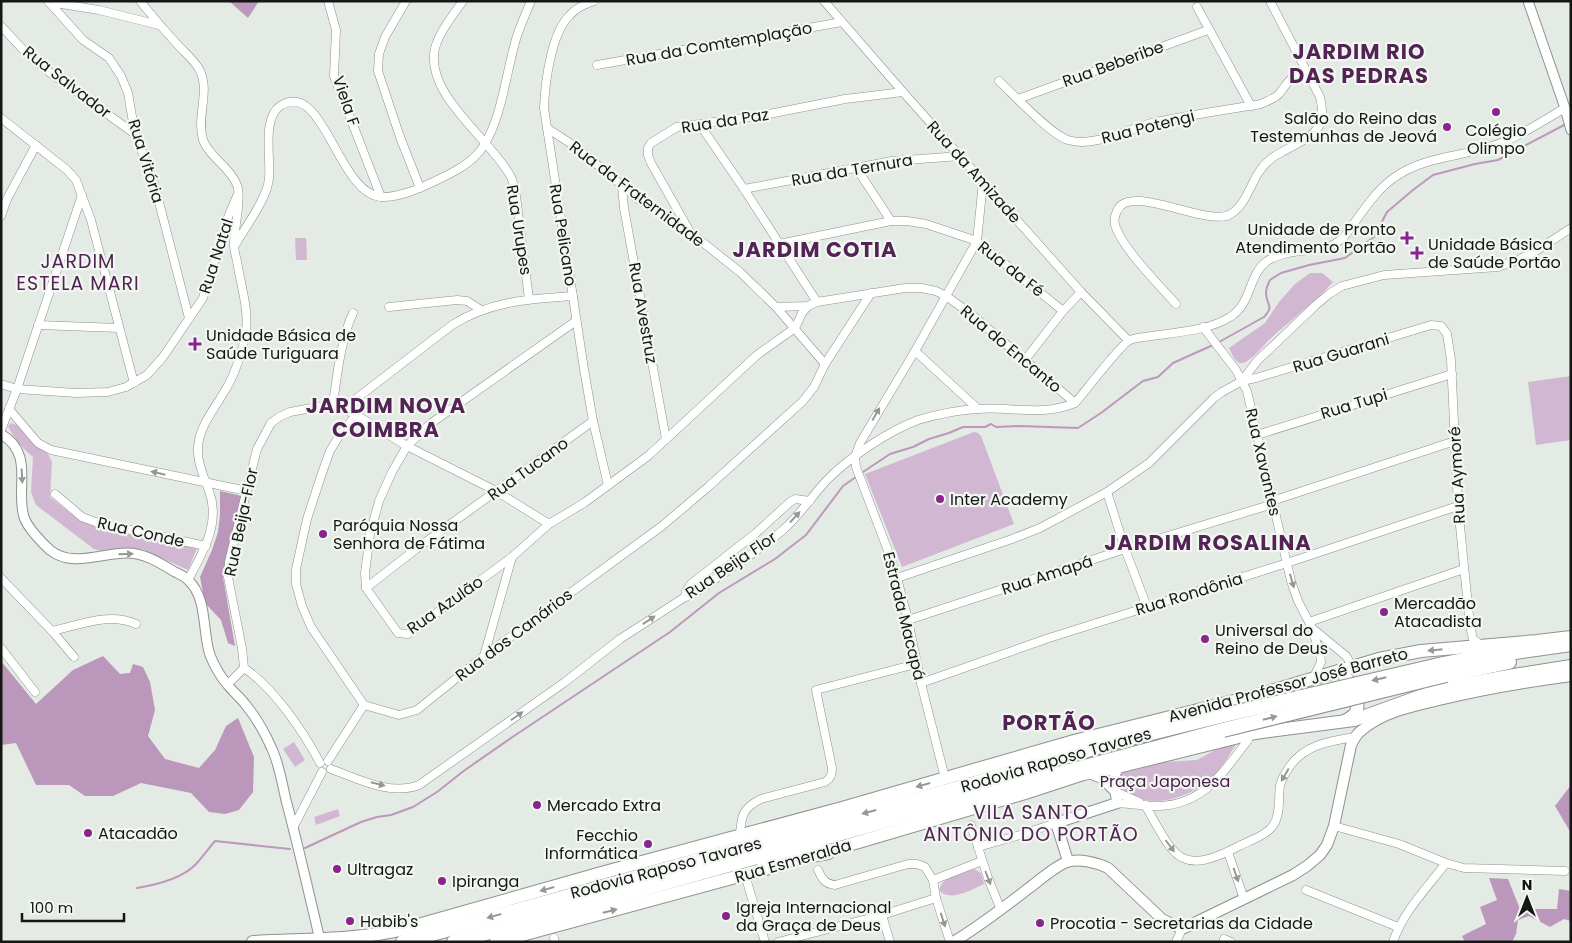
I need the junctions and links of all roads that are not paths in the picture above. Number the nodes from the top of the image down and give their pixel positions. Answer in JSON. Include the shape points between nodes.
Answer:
{"nodes":[{"id":1,"x":101,"y":1,"type":"edge"},
{"id":2,"x":140,"y":1,"type":"edge"},
{"id":3,"x":328,"y":1,"type":"edge"},
{"id":4,"x":406,"y":1,"type":"edge"},
{"id":5,"x":463,"y":1,"type":"edge"},
{"id":6,"x":531,"y":1,"type":"edge"},
{"id":7,"x":594,"y":1,"type":"edge"},
{"id":8,"x":824,"y":1,"type":"edge"},
{"id":9,"x":1270,"y":1,"type":"edge"},
{"id":10,"x":1528,"y":1,"type":"edge"},
{"id":11,"x":49,"y":2,"type":"edge"},
{"id":12,"x":1197,"y":7,"type":"dead end"},
{"id":13,"x":99,"y":10,"type":"junction"},
{"id":14,"x":842,"y":22,"type":"junction"},
{"id":15,"x":159,"y":25,"type":"junction"},
{"id":16,"x":1,"y":26,"type":"edge"},
{"id":17,"x":1208,"y":30,"type":"junction"},
{"id":18,"x":597,"y":65,"type":"dead end"},
{"id":19,"x":1308,"y":72,"type":"junction"},
{"id":20,"x":999,"y":81,"type":"dead end"},
{"id":21,"x":903,"y":92,"type":"junction"},
{"id":22,"x":1018,"y":99,"type":"junction"},
{"id":23,"x":1251,"y":106,"type":"junction"},
{"id":24,"x":1566,"y":112,"type":"junction"},
{"id":25,"x":1,"y":118,"type":"edge"},
{"id":26,"x":700,"y":125,"type":"junction"},
{"id":27,"x":547,"y":128,"type":"junction"},
{"id":28,"x":1571,"y":129,"type":"edge"},
{"id":29,"x":136,"y":134,"type":"junction"},
{"id":30,"x":485,"y":143,"type":"junction"},
{"id":31,"x":36,"y":144,"type":"junction"},
{"id":32,"x":961,"y":156,"type":"junction"},
{"id":33,"x":857,"y":169,"type":"junction"},
{"id":34,"x":983,"y":182,"type":"junction"},
{"id":35,"x":622,"y":186,"type":"junction"},
{"id":36,"x":420,"y":188,"type":"junction"},
{"id":37,"x":744,"y":189,"type":"junction"},
{"id":38,"x":240,"y":192,"type":"junction"},
{"id":39,"x":82,"y":194,"type":"junction"},
{"id":40,"x":382,"y":197,"type":"junction"},
{"id":41,"x":638,"y":198,"type":"junction"},
{"id":42,"x":624,"y":208,"type":"junction"},
{"id":43,"x":1,"y":216,"type":"edge"},
{"id":44,"x":891,"y":221,"type":"junction"},
{"id":45,"x":1571,"y":228,"type":"edge"},
{"id":46,"x":691,"y":234,"type":"junction"},
{"id":47,"x":977,"y":241,"type":"junction"},
{"id":48,"x":779,"y":244,"type":"junction"},
{"id":49,"x":234,"y":246,"type":"junction"},
{"id":50,"x":1081,"y":292,"type":"junction"},
{"id":51,"x":871,"y":293,"type":"junction"},
{"id":52,"x":573,"y":296,"type":"junction"},
{"id":53,"x":946,"y":296,"type":"junction"},
{"id":54,"x":529,"y":299,"type":"junction"},
{"id":55,"x":817,"y":302,"type":"junction"},
{"id":56,"x":1176,"y":304,"type":"dead end"},
{"id":57,"x":808,"y":306,"type":"junction"},
{"id":58,"x":389,"y":307,"type":"dead end"},
{"id":59,"x":776,"y":307,"type":"junction"},
{"id":60,"x":481,"y":310,"type":"junction"},
{"id":61,"x":1063,"y":311,"type":"junction"},
{"id":62,"x":353,"y":313,"type":"dead end"},
{"id":63,"x":189,"y":318,"type":"junction"},
{"id":64,"x":576,"y":321,"type":"junction"},
{"id":65,"x":38,"y":325,"type":"junction"},
{"id":66,"x":1441,"y":326,"type":"joint"},
{"id":67,"x":1203,"y":327,"type":"junction"},
{"id":68,"x":119,"y":328,"type":"junction"},
{"id":69,"x":795,"y":328,"type":"junction"},
{"id":70,"x":1128,"y":340,"type":"junction"},
{"id":71,"x":916,"y":351,"type":"junction"},
{"id":72,"x":1025,"y":360,"type":"junction"},
{"id":73,"x":825,"y":364,"type":"junction"},
{"id":74,"x":1452,"y":374,"type":"junction"},
{"id":75,"x":1242,"y":381,"type":"junction"},
{"id":76,"x":134,"y":383,"type":"junction"},
{"id":77,"x":1,"y":384,"type":"edge"},
{"id":78,"x":17,"y":389,"type":"junction"},
{"id":79,"x":1075,"y":403,"type":"junction"},
{"id":80,"x":333,"y":404,"type":"junction"},
{"id":81,"x":344,"y":408,"type":"junction"},
{"id":82,"x":9,"y":409,"type":"junction"},
{"id":83,"x":978,"y":409,"type":"junction"},
{"id":84,"x":356,"y":415,"type":"junction"},
{"id":85,"x":593,"y":422,"type":"junction"},
{"id":86,"x":1,"y":430,"type":"edge"},
{"id":87,"x":1,"y":434,"type":"edge"},
{"id":88,"x":1257,"y":435,"type":"junction"},
{"id":89,"x":666,"y":439,"type":"junction"},
{"id":90,"x":1455,"y":442,"type":"junction"},
{"id":91,"x":407,"y":446,"type":"junction"},
{"id":92,"x":855,"y":457,"type":"junction"},
{"id":93,"x":205,"y":483,"type":"junction"},
{"id":94,"x":608,"y":485,"type":"junction"},
{"id":95,"x":247,"y":491,"type":"junction"},
{"id":96,"x":496,"y":491,"type":"junction"},
{"id":97,"x":1107,"y":492,"type":"junction"},
{"id":98,"x":56,"y":494,"type":"dead end"},
{"id":99,"x":810,"y":501,"type":"junction"},
{"id":100,"x":1273,"y":502,"type":"junction"},
{"id":101,"x":1458,"y":506,"type":"junction"},
{"id":102,"x":549,"y":524,"type":"junction"},
{"id":103,"x":206,"y":546,"type":"junction"},
{"id":104,"x":1124,"y":549,"type":"junction"},
{"id":105,"x":512,"y":556,"type":"junction"},
{"id":106,"x":1287,"y":563,"type":"junction"},
{"id":107,"x":1464,"y":569,"type":"junction"},
{"id":108,"x":897,"y":578,"type":"junction"},
{"id":109,"x":2,"y":580,"type":"edge"},
{"id":110,"x":188,"y":580,"type":"junction"},
{"id":111,"x":366,"y":588,"type":"junction"},
{"id":112,"x":685,"y":596,"type":"junction"},
{"id":113,"x":1147,"y":606,"type":"junction"},
{"id":114,"x":908,"y":620,"type":"junction"},
{"id":115,"x":136,"y":624,"type":"dead end"},
{"id":116,"x":1310,"y":625,"type":"junction"},
{"id":117,"x":1470,"y":626,"type":"junction"},
{"id":118,"x":52,"y":631,"type":"junction"},
{"id":119,"x":1571,"y":637,"type":"edge"},
{"id":120,"x":1571,"y":644,"type":"edge"},
{"id":121,"x":1484,"y":646,"type":"junction"},
{"id":122,"x":1459,"y":647,"type":"junction"},
{"id":123,"x":1,"y":648,"type":"edge"},
{"id":124,"x":1571,"y":654,"type":"edge"},
{"id":125,"x":484,"y":656,"type":"junction"},
{"id":126,"x":74,"y":657,"type":"dead end"},
{"id":127,"x":1365,"y":662,"type":"junction"},
{"id":128,"x":916,"y":664,"type":"junction"},
{"id":129,"x":1352,"y":666,"type":"junction"},
{"id":130,"x":1571,"y":666,"type":"edge"},
{"id":131,"x":244,"y":668,"type":"junction"},
{"id":132,"x":1445,"y":669,"type":"junction"},
{"id":133,"x":1339,"y":671,"type":"junction"},
{"id":134,"x":1571,"y":676,"type":"edge"},
{"id":135,"x":1312,"y":679,"type":"junction"},
{"id":136,"x":1357,"y":680,"type":"junction"},
{"id":137,"x":921,"y":683,"type":"junction"},
{"id":138,"x":227,"y":685,"type":"junction"},
{"id":139,"x":35,"y":692,"type":"dead end"},
{"id":140,"x":364,"y":705,"type":"junction"},
{"id":141,"x":1373,"y":713,"type":"junction"},
{"id":142,"x":1345,"y":721,"type":"junction"},
{"id":143,"x":1222,"y":723,"type":"junction"},
{"id":144,"x":1251,"y":736,"type":"junction"},
{"id":145,"x":1355,"y":737,"type":"junction"},
{"id":146,"x":324,"y":762,"type":"junction"},
{"id":147,"x":1118,"y":767,"type":"junction"},
{"id":148,"x":331,"y":769,"type":"junction"},
{"id":149,"x":322,"y":772,"type":"junction"},
{"id":150,"x":1089,"y":773,"type":"junction"},
{"id":151,"x":945,"y":778,"type":"junction"},
{"id":152,"x":1116,"y":792,"type":"junction"},
{"id":153,"x":1117,"y":803,"type":"junction"},
{"id":154,"x":1145,"y":805,"type":"junction"},
{"id":155,"x":1056,"y":823,"type":"junction"},
{"id":156,"x":971,"y":825,"type":"dead end"},
{"id":157,"x":294,"y":826,"type":"junction"},
{"id":158,"x":1334,"y":826,"type":"junction"},
{"id":159,"x":740,"y":836,"type":"junction"},
{"id":160,"x":978,"y":846,"type":"junction"},
{"id":161,"x":828,"y":852,"type":"junction"},
{"id":162,"x":1228,"y":852,"type":"junction"},
{"id":163,"x":982,"y":861,"type":"junction"},
{"id":164,"x":1068,"y":862,"type":"junction"},
{"id":165,"x":1446,"y":863,"type":"junction"},
{"id":166,"x":818,"y":870,"type":"dead end"},
{"id":167,"x":1565,"y":871,"type":"dead end"},
{"id":168,"x":704,"y":872,"type":"junction"},
{"id":169,"x":745,"y":875,"type":"junction"},
{"id":170,"x":933,"y":880,"type":"junction"},
{"id":171,"x":1306,"y":890,"type":"dead end"},
{"id":172,"x":936,"y":898,"type":"junction"},
{"id":173,"x":1244,"y":899,"type":"junction"},
{"id":174,"x":1001,"y":910,"type":"junction"},
{"id":175,"x":882,"y":915,"type":"junction"},
{"id":176,"x":1398,"y":927,"type":"junction"},
{"id":177,"x":1182,"y":929,"type":"junction"},
{"id":178,"x":315,"y":941,"type":"edge"},
{"id":179,"x":253,"y":942,"type":"edge"},
{"id":180,"x":403,"y":942,"type":"edge"},
{"id":181,"x":454,"y":942,"type":"edge"},
{"id":182,"x":496,"y":942,"type":"edge"},
{"id":183,"x":765,"y":942,"type":"edge"},
{"id":184,"x":778,"y":942,"type":"edge"},
{"id":185,"x":890,"y":942,"type":"edge"},
{"id":186,"x":952,"y":942,"type":"edge"},
{"id":187,"x":1176,"y":942,"type":"edge"},
{"id":188,"x":1392,"y":942,"type":"edge"}],
"edges":[{"from":1,"to":13,"type":"street"},
{"from":2,"to":15,"type":"street"},
{"from":3,"to":40,"type":"street","name":"Viela F","via":[[336,30],[334,76]]},
{"from":4,"to":36,"type":"street","via":[[385,37],[378,71]]},
{"from":5,"to":30,"type":"street","name":"Rua Urupes","via":[[442,33],[434,64],[451,103]]},
{"from":6,"to":30,"type":"street","via":[[517,36],[495,120]]},
{"from":7,"to":27,"type":"street","name":"Rua Pelicano","via":[[578,8],[562,25],[545,88]]},
{"from":8,"to":14,"type":"street","name":"Rua da Amizade"},
{"from":9,"to":19,"type":"street"},
{"from":10,"to":24,"type":"street"},
{"from":11,"to":13,"type":"street"},
{"from":11,"to":29,"type":"street","name":"Rua Vitória","via":[[83,40],[109,58],[128,93]]},
{"from":12,"to":17,"type":"street"},
{"from":13,"to":15,"type":"street"},
{"from":14,"to":18,"type":"street","name":"Rua da Comtemplação"},
{"from":14,"to":21,"type":"street","name":"Rua da Amizade"},
{"from":15,"to":38,"type":"street","via":[[198,67],[203,77],[200,124],[204,140],[211,154],[232,176]]},
{"from":16,"to":29,"type":"street","name":"Rua Salvador","via":[[49,72]]},
{"from":17,"to":22,"type":"street","name":"Rua Beberibe"},
{"from":17,"to":23,"type":"street"},
{"from":19,"to":23,"type":"street","name":"Rua Potengi","via":[[1292,77],[1271,100]]},
{"from":19,"to":56,"type":"street","via":[[1323,107],[1320,125],[1312,136],[1266,163],[1241,205],[1230,214],[1220,218],[1138,201],[1126,202],[1116,212],[1114,224],[1126,247]]},
{"from":20,"to":22,"type":"street","name":"Rua Potengi"},
{"from":21,"to":26,"type":"street","name":"Rua da Paz"},
{"from":21,"to":32,"type":"street","name":"Rua da Amizade"},
{"from":22,"to":23,"type":"street","name":"Rua Potengi","via":[[1056,134],[1079,142],[1094,141],[1151,123]]},
{"from":24,"to":28,"type":"street"},
{"from":24,"to":67,"type":"street","via":[[1488,148],[1424,162],[1396,176],[1379,190],[1343,238],[1328,247],[1277,256],[1268,261],[1257,273],[1240,310],[1220,323]]},
{"from":25,"to":31,"type":"street"},
{"from":26,"to":37,"type":"street"},
{"from":26,"to":46,"type":"street","name":"Rua da Paz","via":[[677,127],[648,148],[650,163]]},
{"from":27,"to":35,"type":"street","name":"Rua da Fraternidade","via":[[576,147]]},
{"from":27,"to":52,"type":"street","name":"Rua Pelicano"},
{"from":29,"to":63,"type":"street","name":"Rua Vitória","via":[[154,179]]},
{"from":30,"to":36,"type":"street","via":[[460,168]]},
{"from":30,"to":54,"type":"street","name":"Rua Urupes","via":[[512,179]]},
{"from":31,"to":39,"type":"street","via":[[67,170]]},
{"from":31,"to":43,"type":"street"},
{"from":32,"to":33,"type":"street","name":"Rua da Ternura","via":[[892,161]]},
{"from":32,"to":34,"type":"street","name":"Rua da Amizade"},
{"from":33,"to":37,"type":"street","name":"Rua da Ternura"},
{"from":33,"to":44,"type":"street"},
{"from":34,"to":47,"type":"street","name":"Rua Beija Flor"},
{"from":34,"to":50,"type":"street","name":"Rua da Amizade"},
{"from":35,"to":41,"type":"street","name":"Rua da Fraternidade"},
{"from":35,"to":42,"type":"street","name":"Rua Avestruz"},
{"from":36,"to":40,"type":"street"},
{"from":37,"to":48,"type":"street"},
{"from":38,"to":49,"type":"street"},
{"from":38,"to":63,"type":"street","name":"Rua Natal","via":[[232,205],[203,298]]},
{"from":39,"to":65,"type":"street"},
{"from":39,"to":68,"type":"street"},
{"from":40,"to":49,"type":"street","via":[[368,193],[355,182],[325,128],[308,107],[300,102],[288,102],[272,116],[269,127],[267,190]]},
{"from":41,"to":42,"type":"street","via":[[632,199]]},
{"from":41,"to":46,"type":"street","name":"Rua da Fraternidade"},
{"from":42,"to":89,"type":"street","name":"Rua Avestruz"},
{"from":44,"to":47,"type":"street","name":"Rua da Fé","via":[[926,224]]},
{"from":44,"to":48,"type":"street","name":"Rua da Fé"},
{"from":45,"to":75,"type":"street","via":[[1536,251],[1498,267],[1384,275],[1342,286],[1316,305],[1257,361]]},
{"from":46,"to":59,"type":"street","name":"Rua da Fraternidade","via":[[740,272]]},
{"from":47,"to":53,"type":"street","name":"Rua Beija Flor"},
{"from":47,"to":61,"type":"street","name":"Rua da Fé"},
{"from":48,"to":55,"type":"street"},
{"from":49,"to":93,"type":"street","via":[[246,311],[246,335],[228,386],[199,439],[198,453]]},
{"from":50,"to":61,"type":"street"},
{"from":50,"to":70,"type":"street","name":"Rua da Amizade"},
{"from":51,"to":53,"type":"street","via":[[921,288]]},
{"from":51,"to":55,"type":"street"},
{"from":51,"to":73,"type":"street","name":"Rua dos Canários"},
{"from":52,"to":54,"type":"street"},
{"from":52,"to":64,"type":"street","name":"Rua Pelicano"},
{"from":53,"to":71,"type":"street","name":"Rua Beija Flor"},
{"from":53,"to":72,"type":"street","name":"Rua do Encanto"},
{"from":54,"to":60,"type":"street"},
{"from":55,"to":57,"type":"street"},
{"from":57,"to":59,"type":"street"},
{"from":57,"to":69,"type":"street","name":"Rua Azulão"},
{"from":58,"to":60,"type":"street","via":[[456,300],[467,301]]},
{"from":59,"to":69,"type":"street","name":"Rua da Fraternidade"},
{"from":60,"to":81,"type":"street","via":[[452,325]]},
{"from":61,"to":72,"type":"street"},
{"from":62,"to":80,"type":"street"},
{"from":63,"to":76,"type":"street","name":"Rua Natal","via":[[163,357]]},
{"from":64,"to":85,"type":"street","name":"Rua Pelicano"},
{"from":64,"to":91,"type":"street","via":[[430,424]]},
{"from":65,"to":68,"type":"street"},
{"from":65,"to":78,"type":"street"},
{"from":66,"to":74,"type":"street","name":"Rua Aymoré","via":[[1447,334]]},
{"from":66,"to":75,"type":"street","name":"Rua Guarani","via":[[1432,325]]},
{"from":67,"to":70,"type":"street"},
{"from":67,"to":75,"type":"street","name":"Rua Xavantes"},
{"from":68,"to":76,"type":"street"},
{"from":69,"to":73,"type":"street","name":"Rua da Fraternidade"},
{"from":69,"to":89,"type":"street","name":"Rua Azulão","via":[[757,355]]},
{"from":70,"to":79,"type":"street"},
{"from":71,"to":83,"type":"street"},
{"from":92,"to":71,"type":"street","name":"Rua Beija Flor","one_way":true,"via":[[860,442]]},
{"from":72,"to":79,"type":"street","name":"Rua do Encanto"},
{"from":73,"to":125,"type":"street","name":"Rua dos Canários","via":[[802,402],[708,487],[639,544]]},
{"from":74,"to":88,"type":"street","name":"Rua Tupi"},
{"from":74,"to":90,"type":"street","name":"Rua Aymoré"},
{"from":75,"to":88,"type":"street","name":"Rua Xavantes"},
{"from":75,"to":97,"type":"street","via":[[1214,398],[1149,463]]},
{"from":76,"to":78,"type":"street","via":[[108,392]]},
{"from":77,"to":78,"type":"street"},
{"from":78,"to":82,"type":"street"},
{"from":79,"to":83,"type":"street","via":[[1028,411]]},
{"from":80,"to":81,"type":"street"},
{"from":80,"to":95,"type":"street","name":"Rua Beija-Flor","via":[[290,412],[271,423],[257,449]]},
{"from":81,"to":84,"type":"street"},
{"from":82,"to":86,"type":"street"},
{"from":93,"to":82,"type":"street","one_way":true,"via":[[51,450],[38,443]]},
{"from":83,"to":92,"type":"street","via":[[905,425]]},
{"from":84,"to":91,"type":"street"},
{"from":84,"to":140,"type":"street","via":[[330,451],[322,473],[307,519],[296,569],[296,584],[311,627]]},
{"from":85,"to":94,"type":"street","name":"Rua Pelicano"},
{"from":85,"to":96,"type":"street","name":"Rua Tucano"},
{"from":87,"to":110,"type":"street","one_way":true,"via":[[18,450],[24,518],[50,550],[63,557],[90,559],[139,554]]},
{"from":88,"to":100,"type":"street","name":"Rua Xavantes"},
{"from":89,"to":94,"type":"street","name":"Rua Azulão"},
{"from":90,"to":100,"type":"street","name":"Rua Amapá"},
{"from":90,"to":101,"type":"street","name":"Rua Aymoré"},
{"from":91,"to":96,"type":"street"},
{"from":91,"to":111,"type":"street","via":[[379,501],[370,534]]},
{"from":92,"to":99,"type":"street","name":"Rua Beija Flor","via":[[829,478]]},
{"from":92,"to":108,"type":"street","name":"Estrada Macapá"},
{"from":93,"to":95,"type":"street"},
{"from":93,"to":103,"type":"street","via":[[210,491],[213,518]]},
{"from":94,"to":102,"type":"street","name":"Rua Azulão"},
{"from":95,"to":131,"type":"street","name":"Rua Beija-Flor","via":[[228,577]]},
{"from":96,"to":102,"type":"street"},
{"from":96,"to":111,"type":"street","name":"Rua Tucano"},
{"from":97,"to":104,"type":"street"},
{"from":97,"to":108,"type":"street","via":[[1040,528]]},
{"from":98,"to":103,"type":"street","name":"Rua Conde","via":[[82,517],[98,524]]},
{"from":112,"to":99,"type":"street","name":"Rua Beija Flor","one_way":true,"via":[[695,593],[768,542]]},
{"from":99,"to":112,"type":"street","via":[[800,498],[790,502],[691,584]]},
{"from":100,"to":104,"type":"street","name":"Rua Amapá"},
{"from":100,"to":106,"type":"street","name":"Rua Xavantes"},
{"from":101,"to":106,"type":"street","name":"Rua Rondônia"},
{"from":101,"to":107,"type":"street","name":"Rua Aymoré"},
{"from":102,"to":105,"type":"street","name":"Rua Azulão"},
{"from":103,"to":110,"type":"street"},
{"from":104,"to":113,"type":"street"},
{"from":104,"to":114,"type":"street","name":"Rua Amapá"},
{"from":105,"to":111,"type":"street","name":"Rua Azulão","via":[[408,634],[398,633]]},
{"from":105,"to":125,"type":"street"},
{"from":106,"to":113,"type":"street","name":"Rua Rondônia"},
{"from":106,"to":116,"type":"street","name":"Rua Xavantes","one_way":true,"via":[[1298,601]]},
{"from":107,"to":116,"type":"street"},
{"from":107,"to":117,"type":"street","name":"Rua Aymoré"},
{"from":108,"to":114,"type":"street","name":"Estrada Macapá"},
{"from":109,"to":118,"type":"street"},
{"from":110,"to":138,"type":"street","via":[[199,598],[210,654]]},
{"from":148,"to":112,"type":"street","name":"Rua Beija Flor","one_way":true,"via":[[388,787],[403,789],[419,785],[620,639]]},
{"from":113,"to":137,"type":"street","name":"Rua Rondônia"},
{"from":114,"to":128,"type":"street","name":"Estrada Macapá"},
{"from":115,"to":118,"type":"street","via":[[105,619]]},
{"from":116,"to":129,"type":"street","name":"Rua Xavantes","via":[[1346,656]]},
{"from":116,"to":135,"type":"street","name":"Rua Xavantes","via":[[1321,662]]},
{"from":117,"to":121,"type":"street","via":[[1473,639]]},
{"from":117,"to":122,"type":"street","via":[[1465,643]]},
{"from":118,"to":126,"type":"street"},
{"from":119,"to":121,"type":"highway","name":"Avenida Professor José Barreto"},
{"from":120,"to":132,"type":"highway","name":"Rodovia Raposo Tavares","via":[[1474,658]]},
{"from":121,"to":122,"type":"highway","name":"Avenida Professor José Barreto"},
{"from":122,"to":127,"type":"highway","name":"Avenida Professor José Barreto","one_way":true},
{"from":123,"to":139,"type":"street"},
{"from":124,"to":132,"type":"highway","name":"Rodovia Raposo Tavares"},
{"from":125,"to":140,"type":"street","name":"Rua dos Canários","via":[[417,710],[399,715]]},
{"from":127,"to":129,"type":"highway","name":"Avenida Professor José Barreto"},
{"from":127,"to":136,"type":"highway"},
{"from":128,"to":137,"type":"street","name":"Estrada Macapá"},
{"from":128,"to":159,"type":"street","via":[[816,690],[832,768],[830,779],[752,804],[741,820]]},
{"from":129,"to":133,"type":"highway","name":"Avenida Professor José Barreto"},
{"from":129,"to":136,"type":"highway"},
{"from":130,"to":141,"type":"highway","via":[[1458,685]]},
{"from":131,"to":138,"type":"street"},
{"from":131,"to":146,"type":"street","via":[[268,688]]},
{"from":132,"to":143,"type":"highway","name":"Rodovia Raposo Tavares","bridge":true},
{"from":133,"to":135,"type":"highway","name":"Avenida Professor José Barreto"},
{"from":133,"to":142,"type":"highway","via":[[1348,678],[1357,704],[1355,713]]},
{"from":134,"to":145,"type":"main road","via":[[1480,690],[1408,707],[1375,722]]},
{"from":135,"to":151,"type":"highway","name":"Avenida Professor José Barreto"},
{"from":136,"to":141,"type":"highway","via":[[1364,702]]},
{"from":137,"to":151,"type":"street","name":"Estrada Macapá"},
{"from":138,"to":157,"type":"street","via":[[262,728],[273,750]]},
{"from":140,"to":146,"type":"street"},
{"from":141,"to":142,"type":"highway"},
{"from":142,"to":144,"type":"highway"},
{"from":143,"to":168,"type":"highway","name":"Rodovia Raposo Tavares"},
{"from":143,"to":180,"type":"highway","name":"Rodovia Raposo Tavares","one_way":true,"via":[[1112,743]]},
{"from":144,"to":147,"type":"highway"},
{"from":144,"to":154,"type":"street","via":[[1208,789],[1195,797],[1168,805]]},
{"from":145,"to":158,"type":"main road"},
{"from":145,"to":162,"type":"street","one_way":true,"via":[[1332,740],[1299,755],[1280,783],[1274,823],[1267,832]]},
{"from":146,"to":148,"type":"street","via":[[331,763]]},
{"from":146,"to":149,"type":"street","via":[[319,767]]},
{"from":147,"to":150,"type":"highway"},
{"from":147,"to":152,"type":"main road","via":[[1113,784]]},
{"from":148,"to":149,"type":"street","via":[[327,773]]},
{"from":149,"to":157,"type":"street"},
{"from":150,"to":152,"type":"main road","via":[[1102,778]]},
{"from":150,"to":161,"type":"highway","name":"Rua Esmeralda"},
{"from":151,"to":159,"type":"highway","name":"Avenida Professor José Barreto","one_way":true},
{"from":152,"to":153,"type":"main road"},
{"from":152,"to":154,"type":"street"},
{"from":153,"to":154,"type":"street"},
{"from":153,"to":155,"type":"main road"},
{"from":154,"to":162,"type":"street","one_way":true,"via":[[1170,847],[1180,857],[1199,862]]},
{"from":155,"to":160,"type":"street"},
{"from":155,"to":164,"type":"main road"},
{"from":156,"to":160,"type":"street"},
{"from":157,"to":178,"type":"street"},
{"from":158,"to":165,"type":"street","via":[[1399,844]]},
{"from":158,"to":173,"type":"main road","via":[[1327,845],[1307,866]]},
{"from":159,"to":178,"type":"highway","name":"Avenida Professor José Barreto","one_way":true,"via":[[412,927]]},
{"from":160,"to":163,"type":"street"},
{"from":161,"to":168,"type":"highway"},
{"from":161,"to":169,"type":"highway","name":"Rua Esmeralda"},
{"from":162,"to":173,"type":"street","one_way":true},
{"from":163,"to":170,"type":"street"},
{"from":163,"to":174,"type":"street","one_way":true},
{"from":164,"to":174,"type":"main road"},
{"from":164,"to":177,"type":"main road","via":[[1087,861],[1108,868],[1162,919]]},
{"from":165,"to":167,"type":"street","via":[[1478,870]]},
{"from":165,"to":176,"type":"street"},
{"from":166,"to":170,"type":"street","via":[[823,880],[835,886],[908,864],[925,867]]},
{"from":168,"to":181,"type":"highway","name":"Rodovia Raposo Tavares"},
{"from":182,"to":169,"type":"highway","name":"Rua Esmeralda","one_way":true},
{"from":169,"to":183,"type":"street"},
{"from":170,"to":172,"type":"street"},
{"from":171,"to":176,"type":"street"},
{"from":172,"to":175,"type":"street"},
{"from":172,"to":186,"type":"street","one_way":true},
{"from":173,"to":177,"type":"main road"},
{"from":174,"to":186,"type":"main road"},
{"from":175,"to":184,"type":"street"},
{"from":175,"to":185,"type":"street"},
{"from":176,"to":188,"type":"street"},
{"from":177,"to":187,"type":"street"},
{"from":178,"to":179,"type":"highway","name":"Avenida Professor José Barreto"}]}
